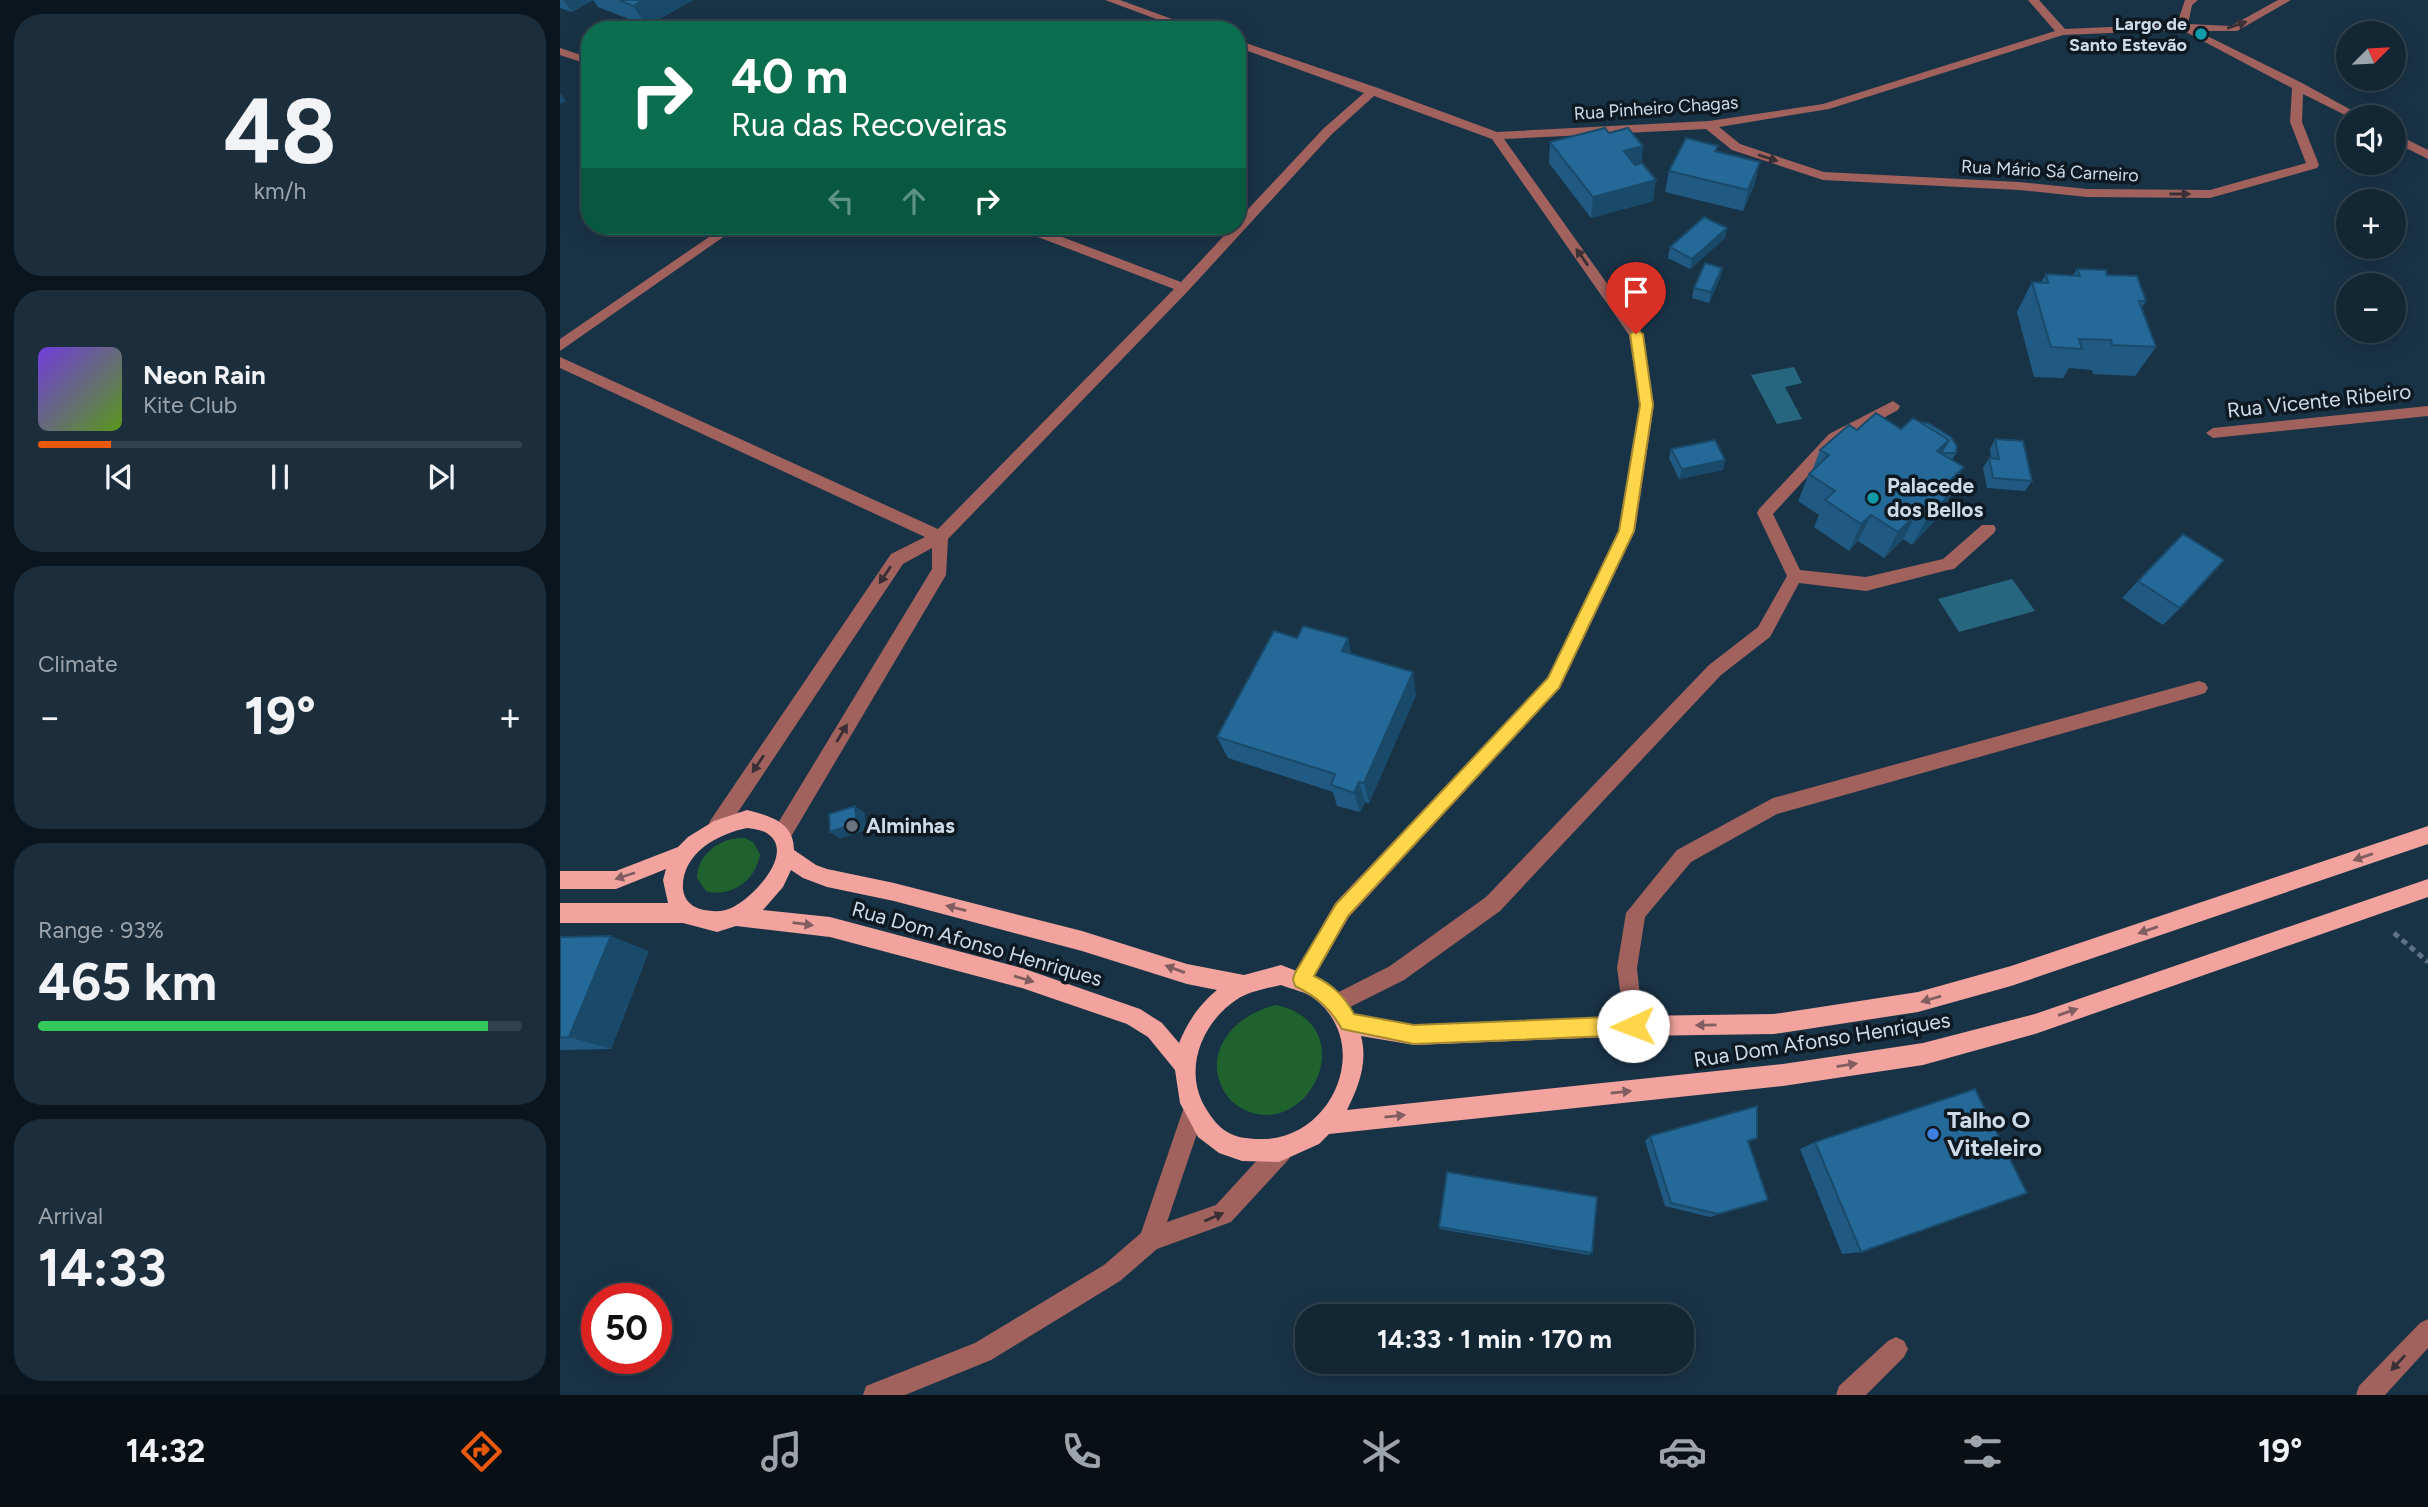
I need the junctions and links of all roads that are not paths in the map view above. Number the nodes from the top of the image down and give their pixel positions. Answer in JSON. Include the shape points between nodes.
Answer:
{"nodes":[{"id":1,"x":1110,"y":0,"type":"edge"},
{"id":2,"x":2033,"y":0,"type":"edge"},
{"id":3,"x":2193,"y":0,"type":"edge"},
{"id":4,"x":2286,"y":0,"type":"edge"},
{"id":5,"x":1171,"y":21,"type":"edge"},
{"id":6,"x":2182,"y":27,"type":"junction"},
{"id":7,"x":2062,"y":32,"type":"junction"},
{"id":8,"x":1246,"y":46,"type":"edge"},
{"id":9,"x":560,"y":51,"type":"edge"},
{"id":10,"x":581,"y":59,"type":"edge"},
{"id":11,"x":2298,"y":85,"type":"junction"},
{"id":12,"x":1374,"y":90,"type":"junction"},
{"id":13,"x":2336,"y":105,"type":"edge"},
{"id":14,"x":1709,"y":125,"type":"junction"},
{"id":15,"x":1496,"y":136,"type":"junction"},
{"id":16,"x":2406,"y":143,"type":"edge"},
{"id":17,"x":2428,"y":155,"type":"edge"},
{"id":18,"x":1246,"y":220,"type":"edge"},
{"id":19,"x":720,"y":235,"type":"edge"},
{"id":20,"x":1045,"y":235,"type":"edge"},
{"id":21,"x":1232,"y":235,"type":"edge"},
{"id":22,"x":1183,"y":288,"type":"junction"},
{"id":23,"x":560,"y":346,"type":"edge"},
{"id":24,"x":560,"y":362,"type":"edge"},
{"id":25,"x":1893,"y":406,"type":"dead end"},
{"id":26,"x":2428,"y":411,"type":"edge"},
{"id":27,"x":2213,"y":433,"type":"dead end"},
{"id":28,"x":1988,"y":529,"type":"dead end"},
{"id":29,"x":940,"y":537,"type":"junction"},
{"id":30,"x":1795,"y":576,"type":"junction"},
{"id":31,"x":2199,"y":688,"type":"dead end"},
{"id":32,"x":717,"y":827,"type":"junction"},
{"id":33,"x":782,"y":834,"type":"junction"},
{"id":34,"x":2428,"y":835,"type":"edge"},
{"id":35,"x":685,"y":853,"type":"junction"},
{"id":36,"x":787,"y":856,"type":"junction"},
{"id":37,"x":560,"y":880,"type":"edge"},
{"id":38,"x":2428,"y":888,"type":"edge"},
{"id":39,"x":560,"y":913,"type":"edge"},
{"id":40,"x":685,"y":913,"type":"junction"},
{"id":41,"x":736,"y":916,"type":"junction"},
{"id":42,"x":1302,"y":979,"type":"junction"},
{"id":43,"x":1241,"y":984,"type":"junction"},
{"id":44,"x":1338,"y":1003,"type":"junction"},
{"id":45,"x":1349,"y":1023,"type":"junction"},
{"id":46,"x":1633,"y":1026,"type":"junction"},
{"id":47,"x":1184,"y":1065,"type":"junction"},
{"id":48,"x":1193,"y":1113,"type":"junction"},
{"id":49,"x":1327,"y":1123,"type":"junction"},
{"id":50,"x":1281,"y":1151,"type":"junction"},
{"id":51,"x":1150,"y":1240,"type":"junction"},
{"id":52,"x":2428,"y":1331,"type":"edge"},
{"id":53,"x":1896,"y":1349,"type":"dead end"},
{"id":54,"x":875,"y":1395,"type":"edge"},
{"id":55,"x":1848,"y":1395,"type":"edge"},
{"id":56,"x":2368,"y":1395,"type":"edge"}],
"edges":[{"from":1,"to":5,"type":"street"},
{"from":2,"to":7,"type":"street"},
{"from":3,"to":6,"type":"street","via":[[2187,3]]},
{"from":6,"to":4,"type":"street","one_way":true,"via":[[2233,29]]},
{"from":6,"to":7,"type":"street","name":"Rua Pinheiro Chagas"},
{"from":6,"to":11,"type":"street"},
{"from":7,"to":14,"type":"street","name":"Rua Pinheiro Chagas","via":[[1825,107]]},
{"from":8,"to":12,"type":"street","name":"Rua Pinheiro Chagas"},
{"from":9,"to":10,"type":"street"},
{"from":11,"to":13,"type":"street"},
{"from":14,"to":11,"type":"street","name":"Rua Mário Sá Carneiro","one_way":true,"via":[[1736,147],[1823,176],[2087,193],[2210,194],[2314,165],[2296,122]]},
{"from":12,"to":15,"type":"street","name":"Rua Pinheiro Chagas"},
{"from":12,"to":18,"type":"street"},
{"from":14,"to":15,"type":"street","name":"Rua Pinheiro Chagas"},
{"from":42,"to":15,"type":"street","one_way":true,"via":[[1342,910],[1554,683],[1627,531],[1647,405],[1636,334]]},
{"from":16,"to":17,"type":"street"},
{"from":19,"to":23,"type":"street"},
{"from":20,"to":22,"type":"street"},
{"from":21,"to":22,"type":"street"},
{"from":22,"to":29,"type":"street"},
{"from":24,"to":29,"type":"street"},
{"from":25,"to":30,"type":"street","via":[[1834,438],[1765,513]]},
{"from":26,"to":27,"type":"street","name":"Rua Vicente Ribeiro"},
{"from":28,"to":30,"type":"street","via":[[1948,564],[1866,584]]},
{"from":29,"to":32,"type":"street","one_way":true,"via":[[897,559]]},
{"from":33,"to":29,"type":"street","one_way":true,"via":[[940,570]]},
{"from":30,"to":44,"type":"street","via":[[1764,632],[1715,670],[1493,904],[1397,973]]},
{"from":31,"to":46,"type":"street","via":[[1773,807],[1684,856],[1636,913],[1627,968]]},
{"from":32,"to":33,"type":"main road","via":[[732,821],[762,820]]},
{"from":32,"to":35,"type":"main road"},
{"from":33,"to":36,"type":"main road"},
{"from":34,"to":46,"type":"main road","name":"Rua Dom Afonso Henriques","one_way":true,"via":[[2011,976],[1918,1002],[1774,1024]]},
{"from":35,"to":37,"type":"main road","one_way":true,"via":[[616,880]]},
{"from":35,"to":40,"type":"main road","via":[[672,887]]},
{"from":36,"to":41,"type":"main road","name":"Rua Dom Afonso Henriques","via":[[771,890]]},
{"from":43,"to":36,"type":"main road","name":"Rua Dom Afonso Henriques","one_way":true,"via":[[1187,974],[1082,941],[827,878]]},
{"from":49,"to":38,"type":"main road","name":"Rua Dom Afonso Henriques","one_way":true,"via":[[1783,1075],[1923,1054],[2035,1024]]},
{"from":39,"to":40,"type":"main road","name":"Rua Dom Afonso Henriques"},
{"from":40,"to":41,"type":"main road","name":"Rua Dom Afonso Henriques","via":[[699,920]]},
{"from":41,"to":47,"type":"main road","name":"Rua Dom Afonso Henriques","one_way":true,"via":[[830,927],[1023,978],[1133,1016],[1155,1030]]},
{"from":42,"to":43,"type":"main road","name":"Rua Dom Afonso Henriques","via":[[1281,975]]},
{"from":42,"to":44,"type":"main road","name":"Rua Dom Afonso Henriques"},
{"from":43,"to":47,"type":"main road","name":"Rua Dom Afonso Henriques","via":[[1203,1017],[1190,1040]]},
{"from":44,"to":45,"type":"main road","name":"Rua Dom Afonso Henriques"},
{"from":45,"to":46,"type":"main road","name":"Rua Dom Afonso Henriques","via":[[1414,1035]]},
{"from":45,"to":49,"type":"main road","name":"Rua Dom Afonso Henriques","via":[[1353,1074]]},
{"from":47,"to":48,"type":"main road","name":"Rua Dom Afonso Henriques"},
{"from":48,"to":50,"type":"main road","name":"Rua Dom Afonso Henriques","via":[[1209,1133],[1230,1147],[1255,1153]]},
{"from":48,"to":51,"type":"street"},
{"from":49,"to":50,"type":"main road","name":"Rua Dom Afonso Henriques"},
{"from":51,"to":50,"type":"street","one_way":true,"via":[[1223,1214]]},
{"from":51,"to":54,"type":"street","via":[[1112,1273],[983,1352]]},
{"from":52,"to":56,"type":"street","one_way":true},
{"from":53,"to":55,"type":"street"}]}
